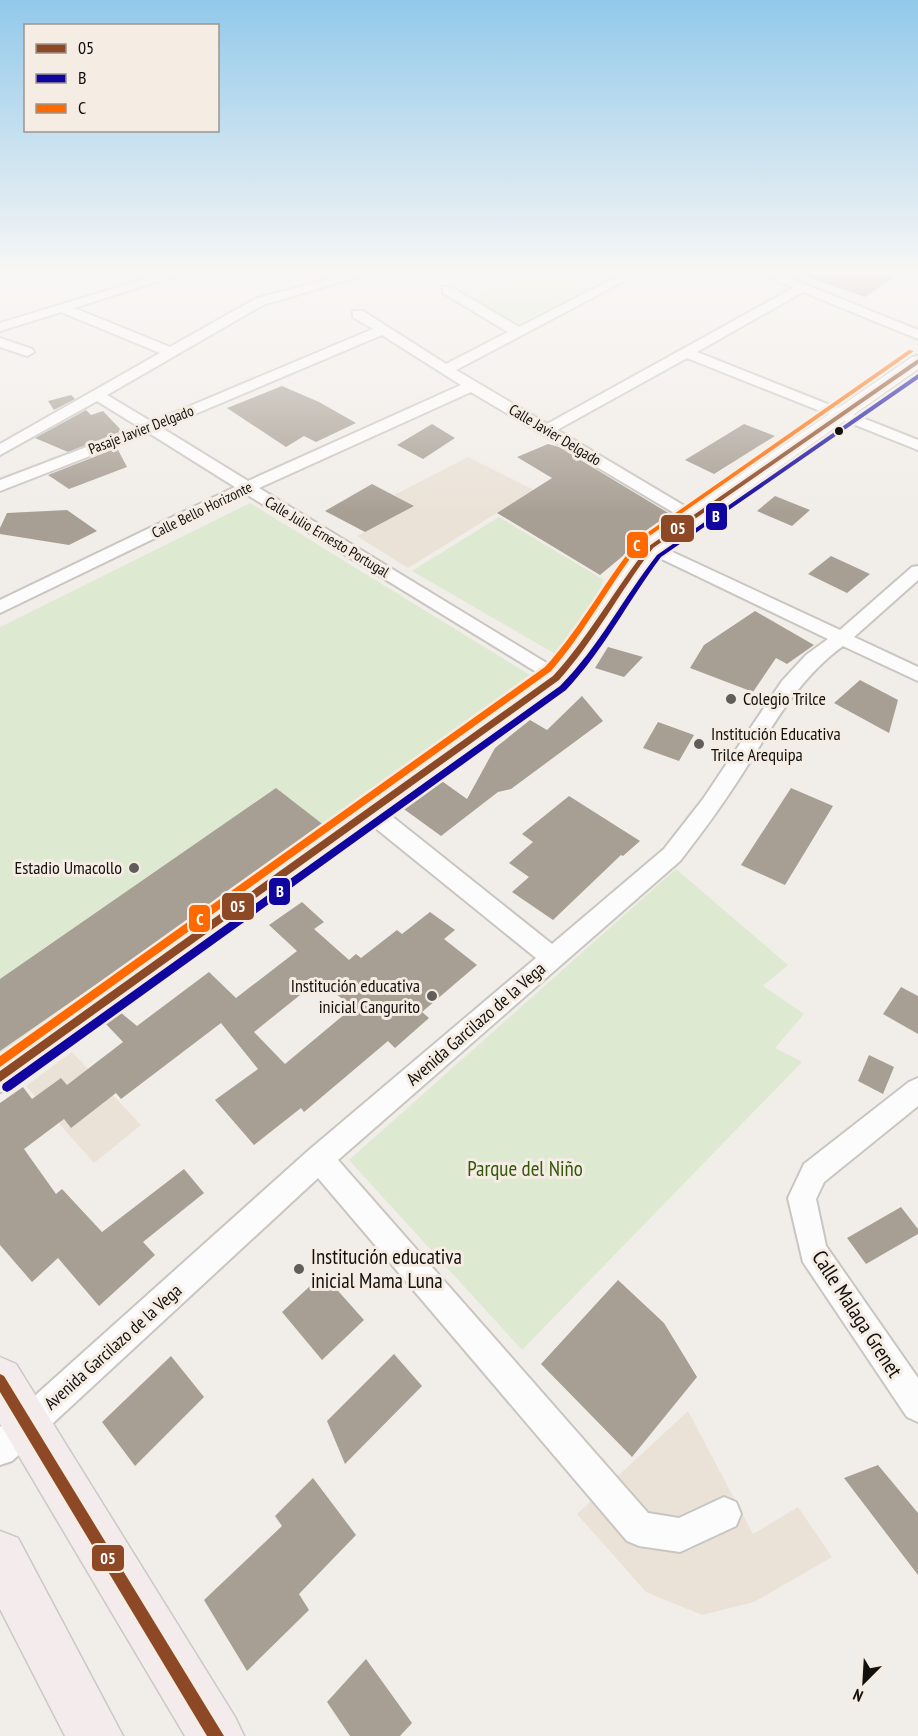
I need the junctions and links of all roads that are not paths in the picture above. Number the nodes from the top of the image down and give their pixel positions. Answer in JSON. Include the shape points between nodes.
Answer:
{"nodes":[{"id":1,"x":330,"y":352,"type":"edge"},
{"id":2,"x":419,"y":352,"type":"edge"},
{"id":3,"x":478,"y":352,"type":"edge"},
{"id":4,"x":684,"y":352,"type":"joint"},
{"id":5,"x":172,"y":353,"type":"edge"},
{"id":6,"x":918,"y":361,"type":"edge"},
{"id":7,"x":447,"y":369,"type":"junction"},
{"id":8,"x":472,"y":386,"type":"junction"},
{"id":9,"x":99,"y":396,"type":"junction"},
{"id":10,"x":841,"y":415,"type":"junction"},
{"id":11,"x":150,"y":428,"type":"junction"},
{"id":12,"x":547,"y":430,"type":"junction"},
{"id":13,"x":918,"y":445,"type":"edge"},
{"id":14,"x":0,"y":450,"type":"edge"},
{"id":15,"x":0,"y":486,"type":"edge"},
{"id":16,"x":246,"y":488,"type":"junction"},
{"id":17,"x":692,"y":517,"type":"junction"},
{"id":18,"x":651,"y":547,"type":"junction"},
{"id":19,"x":918,"y":571,"type":"edge"},
{"id":20,"x":0,"y":607,"type":"edge"},
{"id":21,"x":842,"y":639,"type":"junction"},
{"id":22,"x":918,"y":675,"type":"edge"},
{"id":23,"x":555,"y":678,"type":"junction"},
{"id":24,"x":371,"y":812,"type":"junction"},
{"id":25,"x":554,"y":958,"type":"junction"},
{"id":26,"x":0,"y":1077,"type":"edge"},
{"id":27,"x":918,"y":1090,"type":"edge"},
{"id":28,"x":320,"y":1159,"type":"junction"},
{"id":29,"x":0,"y":1380,"type":"edge"},
{"id":30,"x":918,"y":1406,"type":"edge"},
{"id":31,"x":13,"y":1437,"type":"edge"},
{"id":32,"x":724,"y":1514,"type":"dead end"},
{"id":33,"x":0,"y":1556,"type":"edge"},
{"id":34,"x":95,"y":1736,"type":"edge"},
{"id":35,"x":216,"y":1736,"type":"edge"}],
"edges":[{"from":1,"to":11,"type":"street","name":"Pasaje Javier Delgado"},
{"from":2,"to":7,"type":"street","name":"Calle Javier Delgado"},
{"from":3,"to":7,"type":"street"},
{"from":4,"to":10,"type":"street"},
{"from":4,"to":12,"type":"street"},
{"from":5,"to":9,"type":"street"},
{"from":6,"to":10,"type":"street"},
{"from":7,"to":8,"type":"street","name":"Calle Javier Delgado"},
{"from":8,"to":12,"type":"street","name":"Calle Javier Delgado"},
{"from":8,"to":16,"type":"street","name":"Calle Bello Horizonte"},
{"from":9,"to":11,"type":"street","name":"Calle Julio Ernesto Portugal"},
{"from":9,"to":14,"type":"street"},
{"from":10,"to":13,"type":"street"},
{"from":10,"to":17,"type":"street"},
{"from":11,"to":15,"type":"street","name":"Pasaje Javier Delgado"},
{"from":11,"to":16,"type":"street","name":"Calle Julio Ernesto Portugal"},
{"from":12,"to":17,"type":"street","name":"Calle Javier Delgado"},
{"from":16,"to":20,"type":"street","name":"Calle Bello Horizonte"},
{"from":16,"to":23,"type":"street","name":"Calle Julio Ernesto Portugal"},
{"from":17,"to":18,"type":"street"},
{"from":18,"to":21,"type":"street"},
{"from":18,"to":23,"type":"street","via":[[628,574],[589,644]]},
{"from":19,"to":21,"type":"street","name":"Avenida Garcilazo de la Vega"},
{"from":21,"to":22,"type":"street"},
{"from":21,"to":25,"type":"street","name":"Avenida Garcilazo de la Vega","via":[[813,659],[789,686],[711,805],[672,855]]},
{"from":23,"to":24,"type":"street"},
{"from":24,"to":25,"type":"street"},
{"from":24,"to":26,"type":"street"},
{"from":25,"to":28,"type":"street","name":"Avenida Garcilazo de la Vega"},
{"from":27,"to":30,"type":"street","name":"Calle Malaga Grenet","via":[[814,1173],[802,1198],[813,1252]]},
{"from":28,"to":31,"type":"street","name":"Avenida Garcilazo de la Vega"},
{"from":28,"to":32,"type":"street","via":[[639,1529],[680,1535]]},
{"from":29,"to":31,"type":"main road"},
{"from":31,"to":35,"type":"main road"},
{"from":33,"to":34,"type":"main road"}]}
